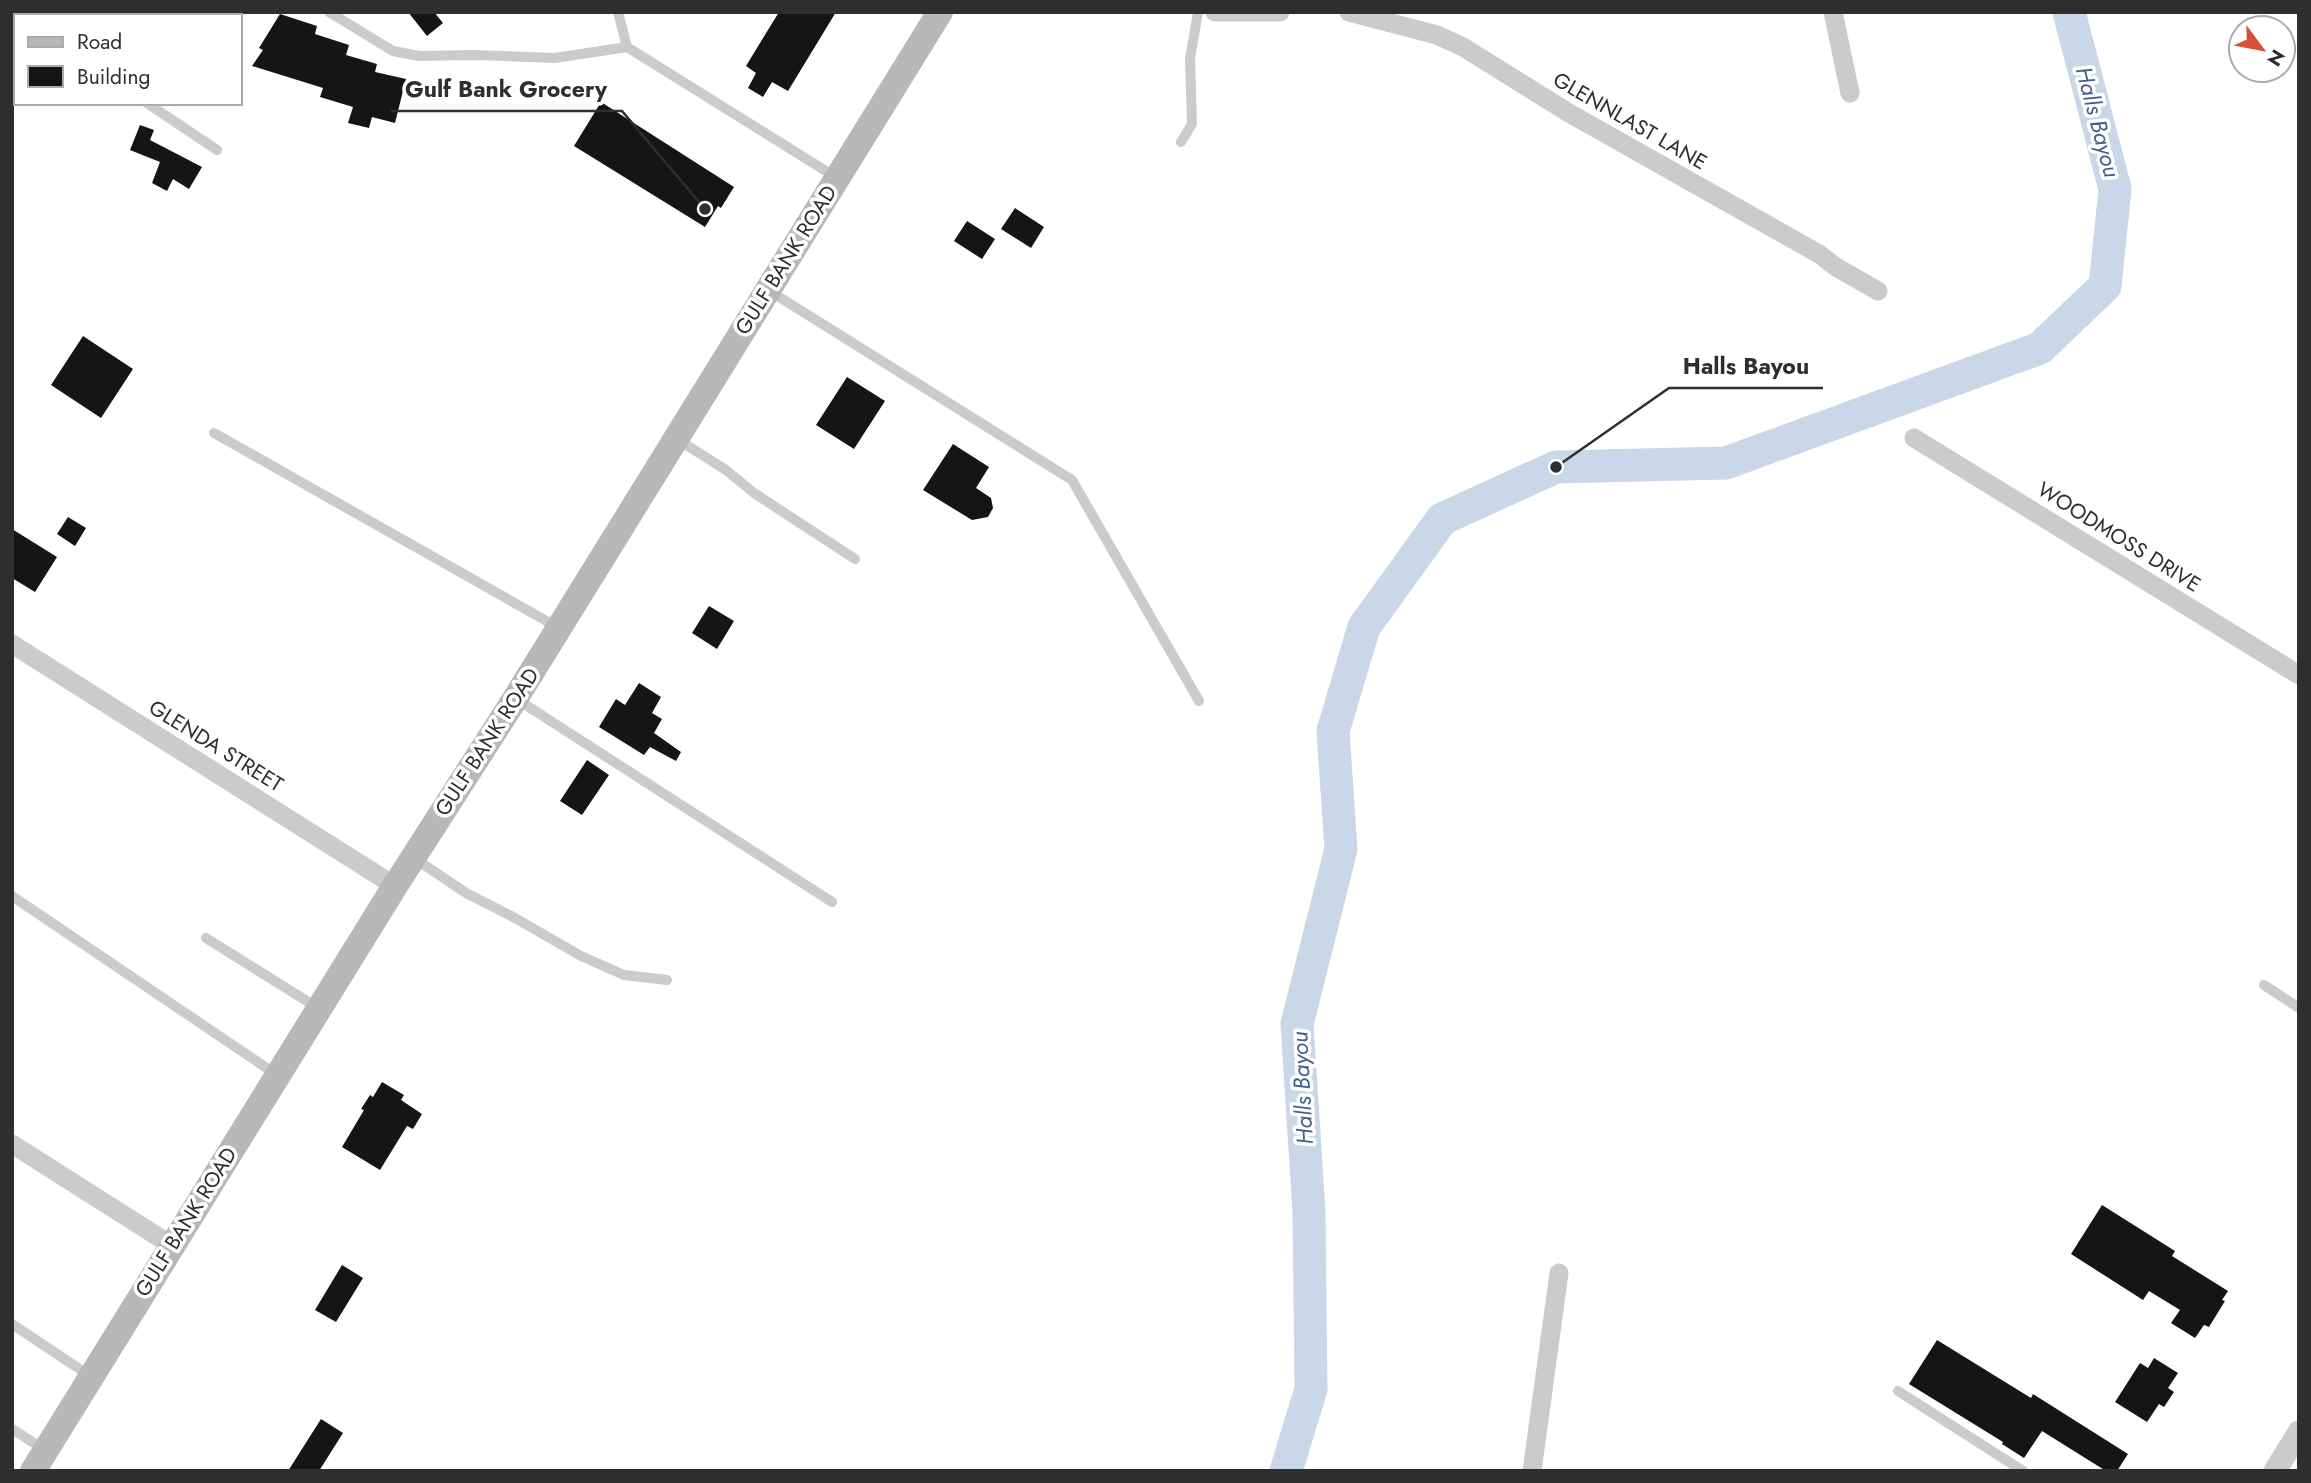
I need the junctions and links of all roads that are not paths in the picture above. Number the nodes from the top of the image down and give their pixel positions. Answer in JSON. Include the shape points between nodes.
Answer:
{"nodes":[{"id":1,"x":329,"y":12,"type":"edge"},
{"id":2,"x":618,"y":12,"type":"edge"},
{"id":3,"x":940,"y":12,"type":"edge"},
{"id":4,"x":1198,"y":12,"type":"edge"},
{"id":5,"x":1215,"y":12,"type":"edge"},
{"id":6,"x":1280,"y":12,"type":"edge"},
{"id":7,"x":1349,"y":12,"type":"edge"},
{"id":8,"x":1833,"y":12,"type":"edge"},
{"id":9,"x":627,"y":47,"type":"junction"},
{"id":10,"x":1850,"y":93,"type":"dead end"},
{"id":11,"x":150,"y":105,"type":"edge"},
{"id":12,"x":1181,"y":142,"type":"dead end"},
{"id":13,"x":217,"y":150,"type":"dead end"},
{"id":14,"x":837,"y":178,"type":"junction"},
{"id":15,"x":768,"y":290,"type":"junction"},
{"id":16,"x":1878,"y":291,"type":"dead end"},
{"id":17,"x":214,"y":432,"type":"dead end"},
{"id":18,"x":1914,"y":438,"type":"dead end"},
{"id":19,"x":676,"y":439,"type":"junction"},
{"id":20,"x":855,"y":559,"type":"dead end"},
{"id":21,"x":559,"y":628,"type":"junction"},
{"id":22,"x":12,"y":644,"type":"edge"},
{"id":23,"x":2299,"y":675,"type":"edge"},
{"id":24,"x":515,"y":699,"type":"junction"},
{"id":25,"x":1199,"y":701,"type":"dead end"},
{"id":26,"x":413,"y":858,"type":"junction"},
{"id":27,"x":395,"y":886,"type":"junction"},
{"id":28,"x":12,"y":896,"type":"edge"},
{"id":29,"x":832,"y":902,"type":"dead end"},
{"id":30,"x":206,"y":938,"type":"dead end"},
{"id":31,"x":667,"y":980,"type":"dead end"},
{"id":32,"x":2264,"y":985,"type":"dead end"},
{"id":33,"x":2299,"y":1007,"type":"edge"},
{"id":34,"x":319,"y":1008,"type":"junction"},
{"id":35,"x":277,"y":1075,"type":"junction"},
{"id":36,"x":12,"y":1144,"type":"edge"},
{"id":37,"x":171,"y":1245,"type":"junction"},
{"id":38,"x":1559,"y":1273,"type":"dead end"},
{"id":39,"x":12,"y":1324,"type":"edge"},
{"id":40,"x":91,"y":1376,"type":"junction"},
{"id":41,"x":1898,"y":1391,"type":"dead end"},
{"id":42,"x":12,"y":1429,"type":"edge"},
{"id":43,"x":2299,"y":1432,"type":"edge"},
{"id":44,"x":39,"y":1460,"type":"edge"},
{"id":45,"x":1532,"y":1471,"type":"edge"},
{"id":46,"x":2023,"y":1471,"type":"edge"},
{"id":47,"x":2275,"y":1471,"type":"edge"}],
"edges":[{"from":1,"to":9,"type":"lane","via":[[393,51],[419,56],[555,58]]},
{"from":2,"to":9,"type":"lane"},
{"from":3,"to":14,"type":"main road","name":"GULF BANK ROAD"},
{"from":4,"to":12,"type":"lane","via":[[1190,59],[1192,124]]},
{"from":5,"to":6,"type":"street"},
{"from":7,"to":16,"type":"street","name":"GLENNLAST LANE","via":[[1437,35],[1463,47]]},
{"from":8,"to":10,"type":"street"},
{"from":9,"to":14,"type":"lane"},
{"from":11,"to":13,"type":"lane"},
{"from":14,"to":15,"type":"main road","name":"GULF BANK ROAD"},
{"from":15,"to":19,"type":"main road","name":"GULF BANK ROAD"},
{"from":15,"to":25,"type":"lane","via":[[1072,480]]},
{"from":17,"to":21,"type":"lane"},
{"from":18,"to":23,"type":"street","name":"WOODMOSS DRIVE"},
{"from":19,"to":20,"type":"lane"},
{"from":19,"to":21,"type":"main road","name":"GULF BANK ROAD"},
{"from":21,"to":24,"type":"main road","name":"GULF BANK ROAD"},
{"from":22,"to":27,"type":"street","name":"GLENDA STREET"},
{"from":24,"to":26,"type":"main road","name":"GULF BANK ROAD"},
{"from":24,"to":29,"type":"lane"},
{"from":26,"to":27,"type":"main road","name":"GULF BANK ROAD"},
{"from":26,"to":31,"type":"lane","via":[[466,893],[581,956],[624,975]]},
{"from":27,"to":34,"type":"main road","name":"GULF BANK ROAD"},
{"from":28,"to":35,"type":"lane"},
{"from":30,"to":34,"type":"lane"},
{"from":32,"to":33,"type":"lane"},
{"from":34,"to":35,"type":"main road","name":"GULF BANK ROAD"},
{"from":35,"to":37,"type":"main road","name":"GULF BANK ROAD"},
{"from":36,"to":37,"type":"street"},
{"from":37,"to":40,"type":"main road","name":"GULF BANK ROAD"},
{"from":38,"to":45,"type":"street"},
{"from":39,"to":40,"type":"lane"},
{"from":40,"to":44,"type":"main road","name":"GULF BANK ROAD"},
{"from":41,"to":46,"type":"lane"},
{"from":42,"to":44,"type":"lane"},
{"from":43,"to":47,"type":"street"}]}
